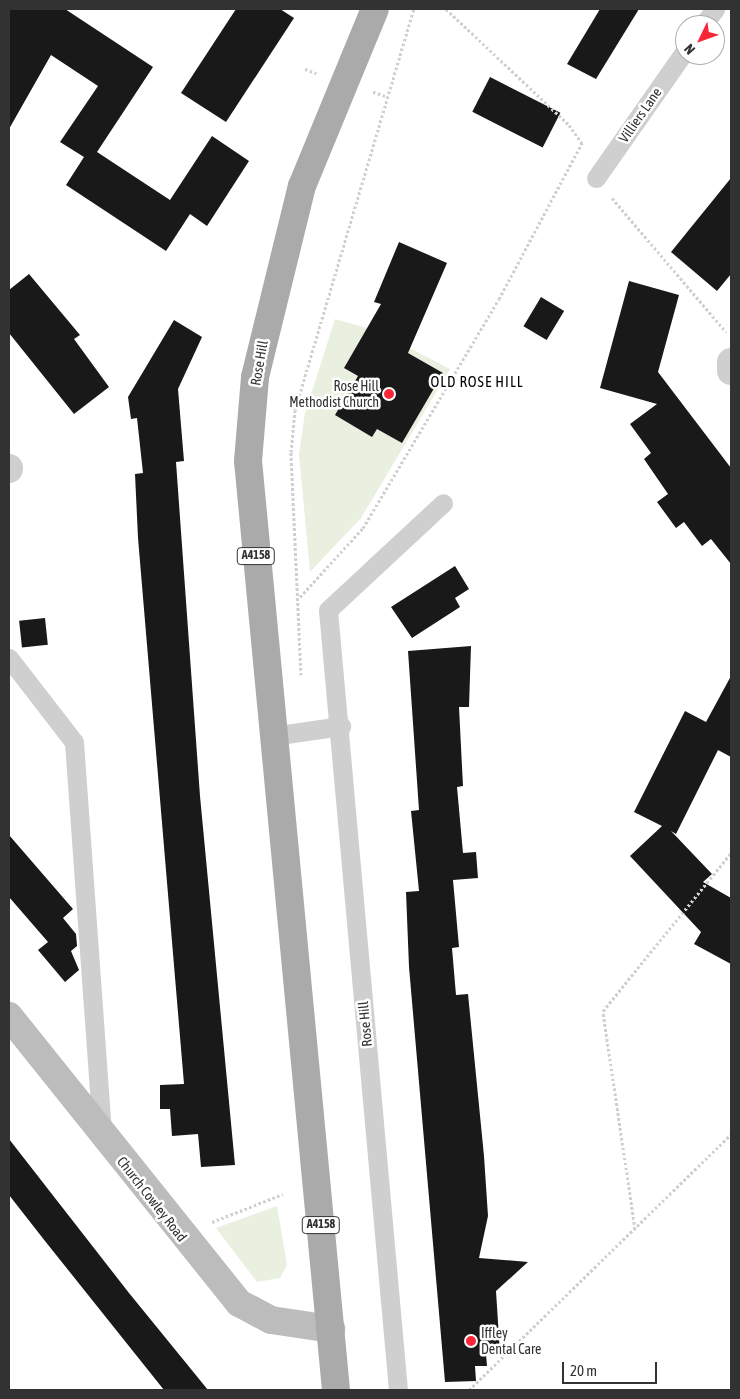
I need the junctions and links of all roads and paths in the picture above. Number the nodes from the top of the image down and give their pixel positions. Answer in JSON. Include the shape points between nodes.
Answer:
{"nodes":[{"id":1,"x":375,"y":9,"type":"edge"},
{"id":2,"x":414,"y":9,"type":"edge"},
{"id":3,"x":446,"y":9,"type":"edge"},
{"id":4,"x":675,"y":65,"type":"edge"},
{"id":5,"x":582,"y":143,"type":"junction"},
{"id":6,"x":596,"y":178,"type":"junction"},
{"id":7,"x":731,"y":338,"type":"edge"},
{"id":8,"x":731,"y":362,"type":"edge"},
{"id":9,"x":731,"y":371,"type":"edge"},
{"id":10,"x":444,"y":503,"type":"dead end"},
{"id":11,"x":300,"y":598,"type":"junction"},
{"id":12,"x":9,"y":658,"type":"edge"},
{"id":13,"x":301,"y":682,"type":"dead end"},
{"id":14,"x":341,"y":726,"type":"junction"},
{"id":15,"x":272,"y":736,"type":"junction"},
{"id":16,"x":731,"y":853,"type":"edge"},
{"id":17,"x":9,"y":1016,"type":"edge"},
{"id":18,"x":731,"y":1134,"type":"edge"},
{"id":19,"x":103,"y":1137,"type":"junction"},
{"id":20,"x":283,"y":1194,"type":"dead end"},
{"id":21,"x":636,"y":1229,"type":"junction"},
{"id":22,"x":180,"y":1234,"type":"junction"},
{"id":23,"x":331,"y":1329,"type":"junction"},
{"id":24,"x":336,"y":1390,"type":"edge"},
{"id":25,"x":398,"y":1390,"type":"edge"},
{"id":26,"x":469,"y":1390,"type":"edge"}],
"edges":[{"from":1,"to":15,"type":"main road","name":"Rose Hill","number":"A4158","via":[[302,186],[255,377],[248,461]]},
{"from":2,"to":11,"type":"path","via":[[295,410],[291,452]]},
{"from":3,"to":5,"type":"path","via":[[569,125]]},
{"from":4,"to":6,"type":"lane","name":"Villiers Lane"},
{"from":5,"to":6,"type":"path"},
{"from":5,"to":11,"type":"path","via":[[499,299],[363,528]]},
{"from":6,"to":7,"type":"path"},
{"from":8,"to":9,"type":"street"},
{"from":10,"to":14,"type":"lane","name":"Rose Hill","via":[[328,610]]},
{"from":11,"to":13,"type":"path"},
{"from":12,"to":19,"type":"lane","via":[[74,742]]},
{"from":14,"to":15,"type":"lane"},
{"from":14,"to":25,"type":"lane","name":"Rose Hill"},
{"from":15,"to":23,"type":"main road","name":"Rose Hill","number":"A4158"},
{"from":16,"to":21,"type":"path","via":[[603,1011]]},
{"from":17,"to":19,"type":"main road","name":"Church Cowley Road"},
{"from":18,"to":21,"type":"path"},
{"from":19,"to":22,"type":"main road","name":"Church Cowley Road"},
{"from":20,"to":22,"type":"path"},
{"from":21,"to":26,"type":"path"},
{"from":22,"to":23,"type":"main road","name":"Church Cowley Road","via":[[239,1303],[255,1314]]},
{"from":23,"to":24,"type":"main road","number":"A4158"}]}
